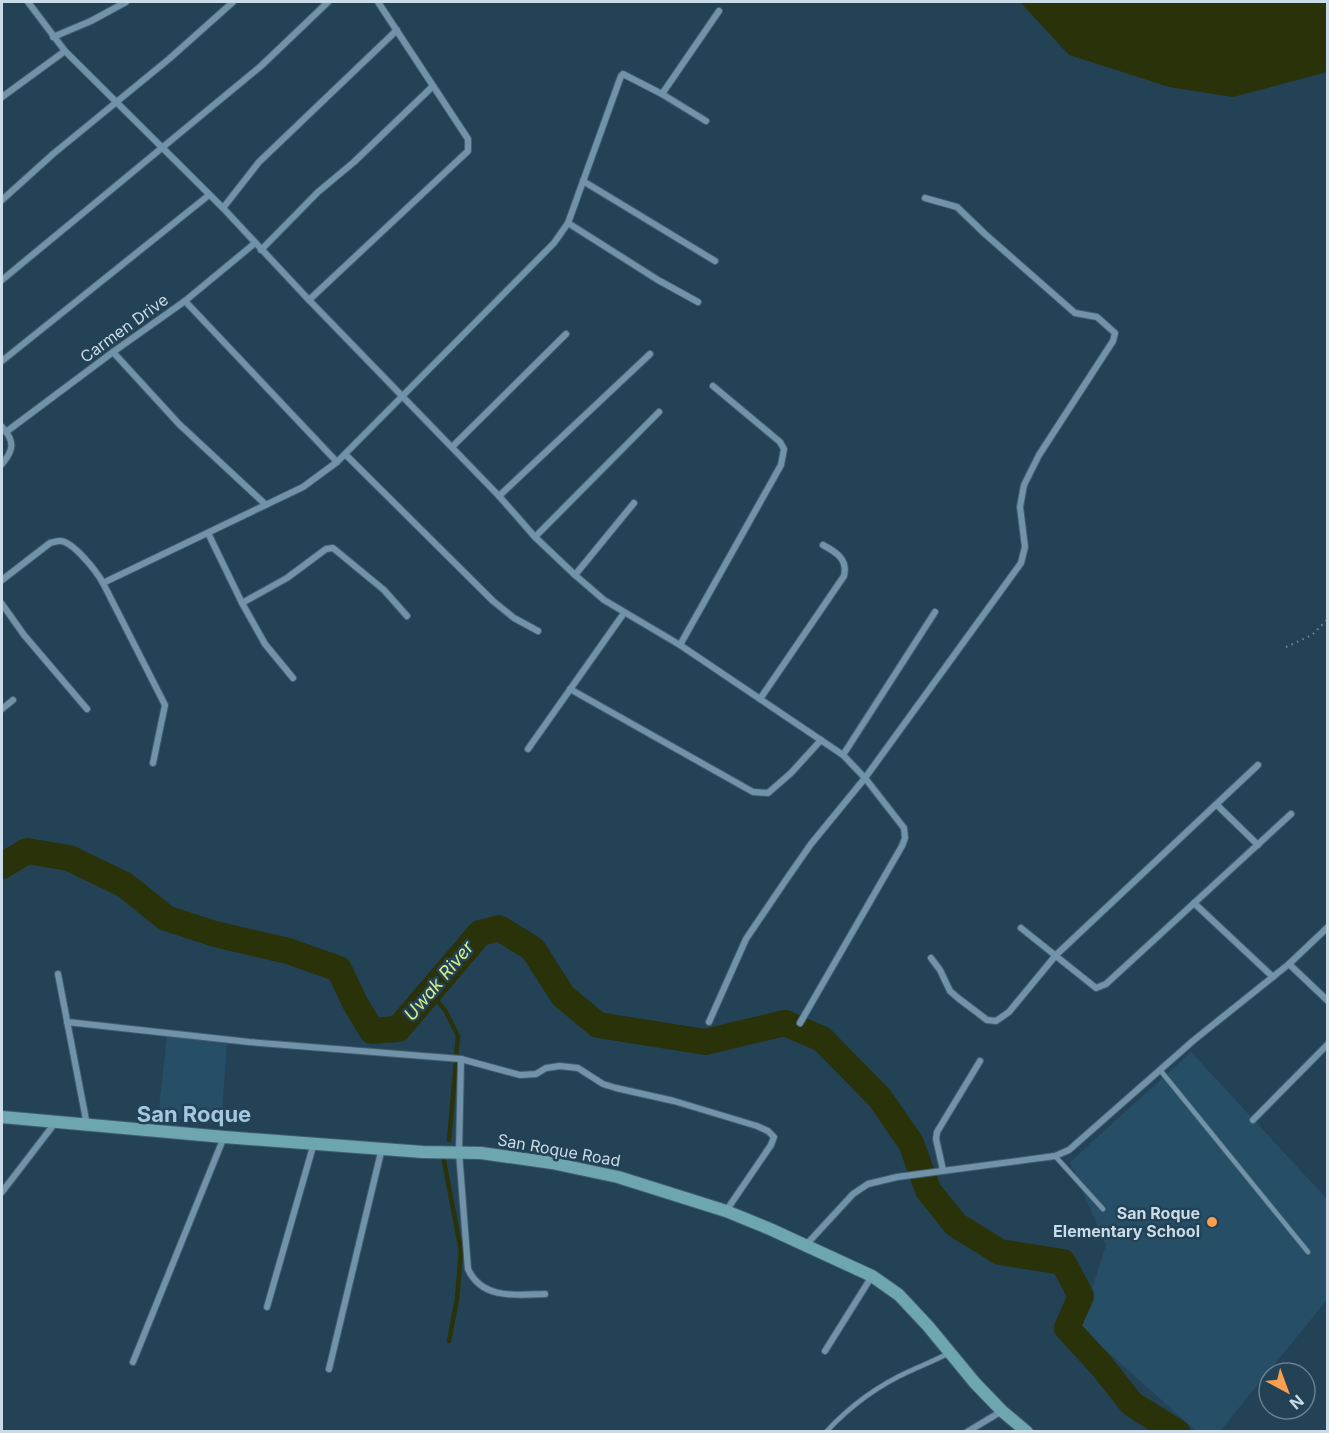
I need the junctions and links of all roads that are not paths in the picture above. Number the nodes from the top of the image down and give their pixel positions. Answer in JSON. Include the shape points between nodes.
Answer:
{"nodes":[{"id":1,"x":28,"y":2,"type":"edge"},
{"id":2,"x":126,"y":2,"type":"edge"},
{"id":3,"x":233,"y":2,"type":"edge"},
{"id":4,"x":328,"y":2,"type":"edge"},
{"id":5,"x":378,"y":2,"type":"edge"},
{"id":6,"x":719,"y":11,"type":"dead end"},
{"id":7,"x":397,"y":30,"type":"junction"},
{"id":8,"x":53,"y":37,"type":"junction"},
{"id":9,"x":65,"y":51,"type":"junction"},
{"id":10,"x":433,"y":86,"type":"junction"},
{"id":11,"x":662,"y":94,"type":"junction"},
{"id":12,"x":2,"y":97,"type":"edge"},
{"id":13,"x":117,"y":103,"type":"junction"},
{"id":14,"x":706,"y":121,"type":"dead end"},
{"id":15,"x":162,"y":148,"type":"junction"},
{"id":16,"x":583,"y":181,"type":"junction"},
{"id":17,"x":209,"y":195,"type":"junction"},
{"id":18,"x":924,"y":198,"type":"dead end"},
{"id":19,"x":2,"y":200,"type":"edge"},
{"id":20,"x":223,"y":208,"type":"junction"},
{"id":21,"x":568,"y":223,"type":"junction"},
{"id":22,"x":255,"y":243,"type":"junction"},
{"id":23,"x":261,"y":250,"type":"junction"},
{"id":24,"x":715,"y":261,"type":"dead end"},
{"id":25,"x":2,"y":280,"type":"edge"},
{"id":26,"x":309,"y":300,"type":"junction"},
{"id":27,"x":184,"y":301,"type":"junction"},
{"id":28,"x":698,"y":302,"type":"dead end"},
{"id":29,"x":566,"y":334,"type":"dead end"},
{"id":30,"x":112,"y":352,"type":"junction"},
{"id":31,"x":650,"y":354,"type":"dead end"},
{"id":32,"x":2,"y":361,"type":"edge"},
{"id":33,"x":713,"y":386,"type":"dead end"},
{"id":34,"x":403,"y":396,"type":"junction"},
{"id":35,"x":659,"y":412,"type":"dead end"},
{"id":36,"x":4,"y":430,"type":"edge"},
{"id":37,"x":452,"y":447,"type":"junction"},
{"id":38,"x":346,"y":455,"type":"junction"},
{"id":39,"x":338,"y":462,"type":"junction"},
{"id":40,"x":2,"y":464,"type":"edge"},
{"id":41,"x":500,"y":496,"type":"junction"},
{"id":42,"x":634,"y":503,"type":"dead end"},
{"id":43,"x":265,"y":504,"type":"junction"},
{"id":44,"x":208,"y":533,"type":"junction"},
{"id":45,"x":535,"y":537,"type":"junction"},
{"id":46,"x":823,"y":545,"type":"dead end"},
{"id":47,"x":575,"y":575,"type":"junction"},
{"id":48,"x":2,"y":580,"type":"edge"},
{"id":49,"x":104,"y":583,"type":"junction"},
{"id":50,"x":242,"y":603,"type":"junction"},
{"id":51,"x":2,"y":604,"type":"edge"},
{"id":52,"x":935,"y":612,"type":"dead end"},
{"id":53,"x":624,"y":614,"type":"junction"},
{"id":54,"x":406,"y":616,"type":"dead end"},
{"id":55,"x":538,"y":632,"type":"dead end"},
{"id":56,"x":680,"y":645,"type":"junction"},
{"id":57,"x":292,"y":678,"type":"dead end"},
{"id":58,"x":570,"y":689,"type":"junction"},
{"id":59,"x":760,"y":699,"type":"junction"},
{"id":60,"x":13,"y":700,"type":"dead end"},
{"id":61,"x":2,"y":709,"type":"edge"},
{"id":62,"x":87,"y":709,"type":"dead end"},
{"id":63,"x":820,"y":740,"type":"junction"},
{"id":64,"x":528,"y":749,"type":"dead end"},
{"id":65,"x":843,"y":755,"type":"junction"},
{"id":66,"x":153,"y":763,"type":"dead end"},
{"id":67,"x":1258,"y":765,"type":"dead end"},
{"id":68,"x":866,"y":778,"type":"junction"},
{"id":69,"x":1217,"y":805,"type":"junction"},
{"id":70,"x":1292,"y":814,"type":"dead end"},
{"id":71,"x":1258,"y":845,"type":"junction"},
{"id":72,"x":1194,"y":903,"type":"junction"},
{"id":73,"x":1328,"y":927,"type":"edge"},
{"id":74,"x":1021,"y":928,"type":"dead end"},
{"id":75,"x":1056,"y":955,"type":"junction"},
{"id":76,"x":931,"y":958,"type":"dead end"},
{"id":77,"x":1290,"y":964,"type":"junction"},
{"id":78,"x":58,"y":974,"type":"dead end"},
{"id":79,"x":1273,"y":977,"type":"junction"},
{"id":80,"x":1328,"y":1001,"type":"edge"},
{"id":81,"x":67,"y":1022,"type":"junction"},
{"id":82,"x":709,"y":1022,"type":"dead end"},
{"id":83,"x":800,"y":1023,"type":"dead end"},
{"id":84,"x":1328,"y":1044,"type":"edge"},
{"id":85,"x":461,"y":1059,"type":"junction"},
{"id":86,"x":980,"y":1061,"type":"dead end"},
{"id":87,"x":1160,"y":1070,"type":"junction"},
{"id":88,"x":2,"y":1117,"type":"edge"},
{"id":89,"x":1253,"y":1120,"type":"dead end"},
{"id":90,"x":55,"y":1123,"type":"junction"},
{"id":91,"x":87,"y":1125,"type":"junction"},
{"id":92,"x":224,"y":1137,"type":"junction"},
{"id":93,"x":314,"y":1143,"type":"junction"},
{"id":94,"x":382,"y":1148,"type":"junction"},
{"id":95,"x":459,"y":1152,"type":"junction"},
{"id":96,"x":1055,"y":1156,"type":"junction"},
{"id":97,"x":944,"y":1170,"type":"junction"},
{"id":98,"x":2,"y":1192,"type":"edge"},
{"id":99,"x":1103,"y":1209,"type":"dead end"},
{"id":100,"x":726,"y":1211,"type":"junction"},
{"id":101,"x":805,"y":1246,"type":"junction"},
{"id":102,"x":1308,"y":1252,"type":"dead end"},
{"id":103,"x":872,"y":1276,"type":"junction"},
{"id":104,"x":545,"y":1294,"type":"dead end"},
{"id":105,"x":267,"y":1306,"type":"dead end"},
{"id":106,"x":825,"y":1351,"type":"dead end"},
{"id":107,"x":950,"y":1352,"type":"junction"},
{"id":108,"x":133,"y":1362,"type":"dead end"},
{"id":109,"x":329,"y":1369,"type":"dead end"},
{"id":110,"x":1002,"y":1411,"type":"junction"},
{"id":111,"x":826,"y":1431,"type":"edge"},
{"id":112,"x":967,"y":1431,"type":"edge"},
{"id":113,"x":1028,"y":1431,"type":"edge"}],
"edges":[{"from":1,"to":8,"type":"street"},
{"from":2,"to":8,"type":"street"},
{"from":3,"to":13,"type":"street"},
{"from":4,"to":15,"type":"street","via":[[261,66]]},
{"from":5,"to":7,"type":"street"},
{"from":6,"to":11,"type":"street"},
{"from":7,"to":10,"type":"street"},
{"from":7,"to":20,"type":"street","via":[[259,162]]},
{"from":8,"to":9,"type":"street"},
{"from":9,"to":12,"type":"street"},
{"from":9,"to":13,"type":"street"},
{"from":10,"to":23,"type":"street"},
{"from":10,"to":26,"type":"street","via":[[468,139],[465,156]]},
{"from":11,"to":14,"type":"street"},
{"from":11,"to":16,"type":"street","via":[[621,76]]},
{"from":13,"to":15,"type":"street"},
{"from":13,"to":19,"type":"street"},
{"from":15,"to":17,"type":"street"},
{"from":15,"to":25,"type":"street"},
{"from":16,"to":21,"type":"street"},
{"from":16,"to":24,"type":"street"},
{"from":17,"to":20,"type":"street"},
{"from":17,"to":32,"type":"street"},
{"from":18,"to":68,"type":"street","via":[[957,207],[1074,313],[1097,316],[1115,333],[1024,485],[1020,507],[1025,547],[1021,563]]},
{"from":20,"to":22,"type":"street"},
{"from":21,"to":28,"type":"street"},
{"from":21,"to":34,"type":"street","via":[[554,243]]},
{"from":22,"to":23,"type":"street"},
{"from":22,"to":27,"type":"street","name":"Carmen Drive"},
{"from":23,"to":26,"type":"street"},
{"from":26,"to":34,"type":"street"},
{"from":27,"to":30,"type":"street","name":"Carmen Drive"},
{"from":27,"to":39,"type":"street"},
{"from":29,"to":37,"type":"street"},
{"from":30,"to":36,"type":"street","name":"Carmen Drive"},
{"from":30,"to":43,"type":"street","via":[[179,424]]},
{"from":31,"to":41,"type":"street"},
{"from":33,"to":56,"type":"street","via":[[784,449],[780,465]]},
{"from":34,"to":37,"type":"street"},
{"from":34,"to":38,"type":"street"},
{"from":35,"to":45,"type":"street"},
{"from":36,"to":40,"type":"street","via":[[13,445]]},
{"from":37,"to":41,"type":"street"},
{"from":38,"to":39,"type":"street"},
{"from":38,"to":55,"type":"street","via":[[493,601]]},
{"from":39,"to":43,"type":"street","via":[[303,487]]},
{"from":41,"to":45,"type":"street"},
{"from":42,"to":47,"type":"street"},
{"from":43,"to":44,"type":"street"},
{"from":44,"to":49,"type":"street"},
{"from":44,"to":50,"type":"street"},
{"from":45,"to":47,"type":"street"},
{"from":46,"to":59,"type":"street","via":[[840,556],[846,569],[844,576]]},
{"from":47,"to":53,"type":"street"},
{"from":48,"to":49,"type":"street","via":[[50,543],[60,541],[86,561]]},
{"from":49,"to":66,"type":"street","via":[[165,705]]},
{"from":50,"to":54,"type":"street","via":[[333,548],[384,590]]},
{"from":50,"to":57,"type":"street","via":[[265,644]]},
{"from":51,"to":62,"type":"street"},
{"from":52,"to":65,"type":"street"},
{"from":53,"to":56,"type":"street"},
{"from":53,"to":58,"type":"street"},
{"from":56,"to":59,"type":"street"},
{"from":58,"to":63,"type":"street","via":[[753,792],[768,793]]},
{"from":58,"to":64,"type":"street"},
{"from":59,"to":63,"type":"street"},
{"from":60,"to":61,"type":"street"},
{"from":63,"to":65,"type":"street"},
{"from":65,"to":68,"type":"street"},
{"from":67,"to":69,"type":"street"},
{"from":68,"to":82,"type":"street","via":[[811,844],[746,939]]},
{"from":68,"to":83,"type":"street","via":[[904,828],[904,838]]},
{"from":69,"to":71,"type":"street"},
{"from":69,"to":75,"type":"street"},
{"from":70,"to":71,"type":"street"},
{"from":71,"to":72,"type":"street"},
{"from":72,"to":75,"type":"street","via":[[1106,984],[1096,988]]},
{"from":72,"to":79,"type":"street"},
{"from":73,"to":77,"type":"street"},
{"from":74,"to":75,"type":"street"},
{"from":75,"to":76,"type":"street","via":[[1009,1012],[996,1021],[987,1020],[950,991]]},
{"from":77,"to":79,"type":"street"},
{"from":77,"to":80,"type":"street"},
{"from":78,"to":81,"type":"street"},
{"from":79,"to":87,"type":"street"},
{"from":81,"to":85,"type":"street"},
{"from":81,"to":91,"type":"street"},
{"from":84,"to":89,"type":"street"},
{"from":85,"to":95,"type":"street"},
{"from":85,"to":100,"type":"street","via":[[520,1075],[560,1066],[578,1068],[603,1084],[674,1101],[768,1131],[774,1137],[771,1145]]},
{"from":86,"to":97,"type":"street","via":[[937,1132]]},
{"from":87,"to":96,"type":"street","via":[[1069,1150]]},
{"from":87,"to":102,"type":"lane"},
{"from":88,"to":90,"type":"street","name":"San Roque Road"},
{"from":90,"to":91,"type":"street","name":"San Roque Road"},
{"from":90,"to":98,"type":"street"},
{"from":91,"to":92,"type":"street","name":"San Roque Road"},
{"from":92,"to":93,"type":"street","name":"San Roque Road"},
{"from":92,"to":108,"type":"street"},
{"from":93,"to":94,"type":"street","name":"San Roque Road"},
{"from":93,"to":105,"type":"street"},
{"from":94,"to":95,"type":"street","name":"San Roque Road"},
{"from":94,"to":109,"type":"street"},
{"from":95,"to":100,"type":"street","name":"San Roque Road","via":[[586,1170]]},
{"from":95,"to":104,"type":"street","via":[[471,1276],[495,1293]]},
{"from":96,"to":97,"type":"street"},
{"from":96,"to":99,"type":"lane"},
{"from":97,"to":101,"type":"street","via":[[868,1184],[852,1194]]},
{"from":100,"to":101,"type":"street","name":"San Roque Road"},
{"from":101,"to":103,"type":"street","name":"San Roque Road"},
{"from":103,"to":106,"type":"street"},
{"from":103,"to":107,"type":"street","name":"San Roque Road","via":[[899,1295]]},
{"from":107,"to":110,"type":"street","name":"San Roque Road"},
{"from":107,"to":111,"type":"lane","via":[[858,1402]]},
{"from":110,"to":112,"type":"street"},
{"from":110,"to":113,"type":"street","name":"San Roque Road"}]}
